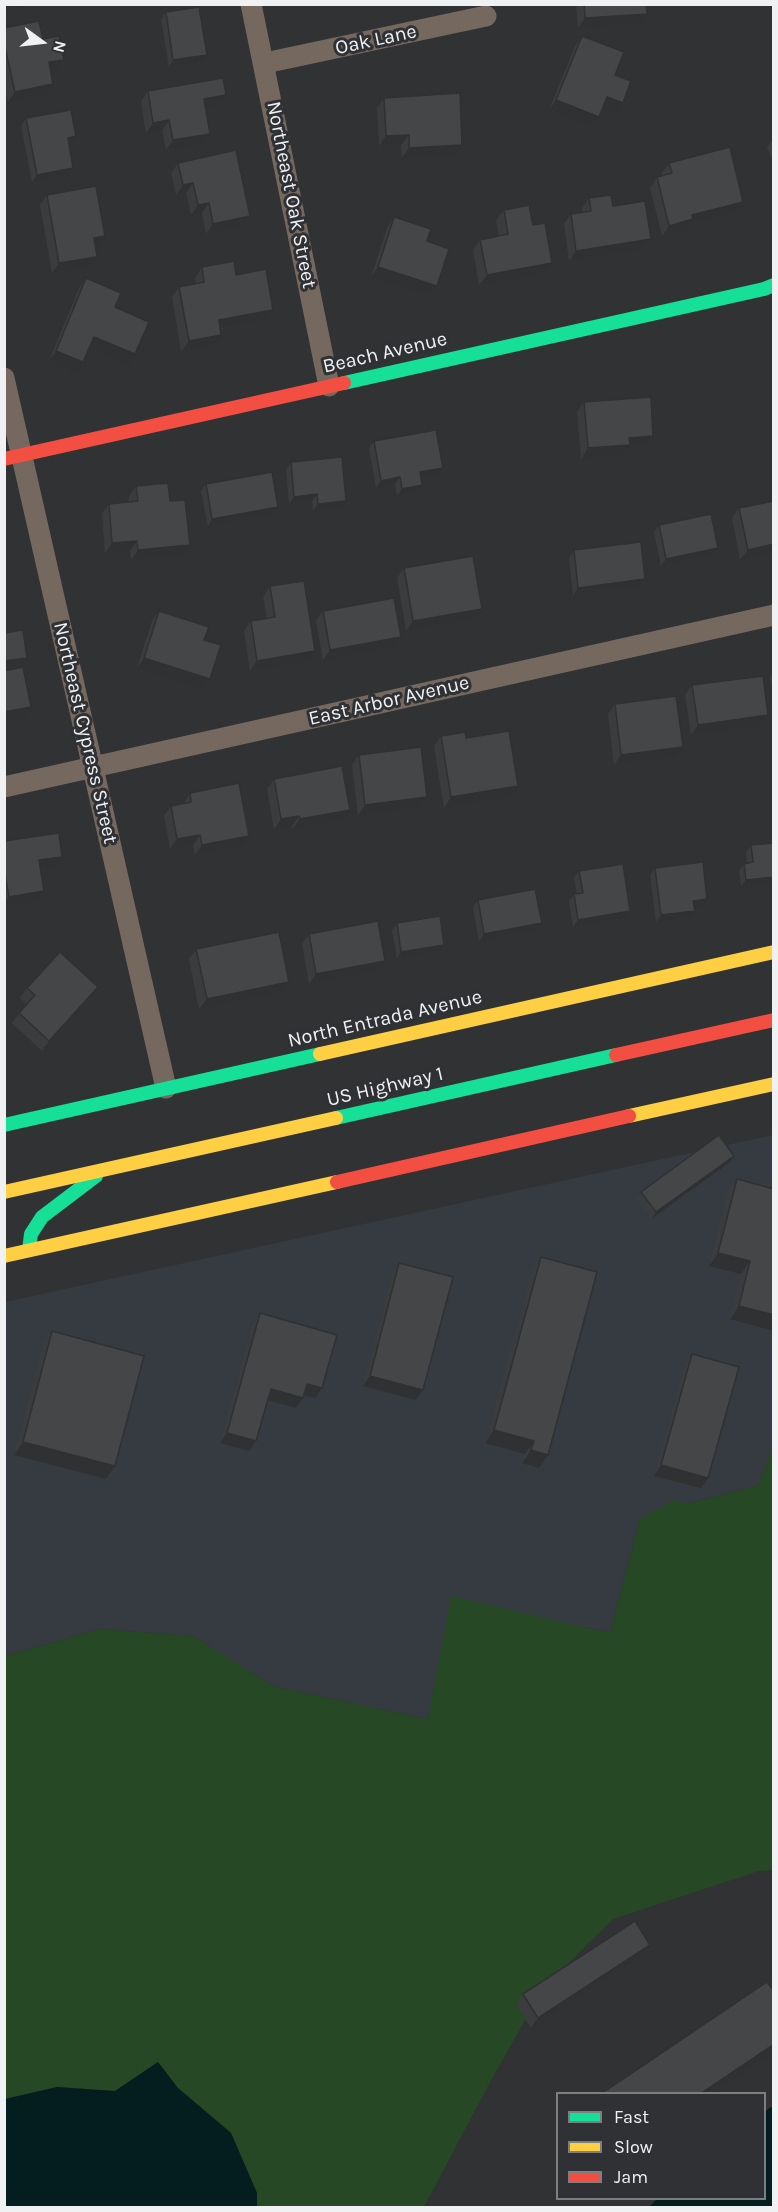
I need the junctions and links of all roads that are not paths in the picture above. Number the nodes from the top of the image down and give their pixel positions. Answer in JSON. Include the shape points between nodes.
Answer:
{"nodes":[{"id":1,"x":251,"y":4,"type":"edge"},
{"id":2,"x":486,"y":16,"type":"dead end"},
{"id":3,"x":265,"y":63,"type":"junction"},
{"id":4,"x":774,"y":285,"type":"edge"},
{"id":5,"x":4,"y":378,"type":"edge"},
{"id":6,"x":329,"y":386,"type":"junction"},
{"id":7,"x":13,"y":458,"type":"edge"},
{"id":8,"x":774,"y":615,"type":"edge"},
{"id":9,"x":93,"y":767,"type":"junction"},
{"id":10,"x":4,"y":787,"type":"edge"},
{"id":11,"x":774,"y":952,"type":"edge"},
{"id":12,"x":774,"y":1020,"type":"edge"},
{"id":13,"x":774,"y":1084,"type":"edge"},
{"id":14,"x":166,"y":1088,"type":"junction"},
{"id":15,"x":4,"y":1125,"type":"edge"},
{"id":16,"x":104,"y":1170,"type":"junction"},
{"id":17,"x":4,"y":1192,"type":"edge"},
{"id":18,"x":29,"y":1250,"type":"junction"},
{"id":19,"x":4,"y":1256,"type":"edge"}],
"edges":[{"from":1,"to":3,"type":"street","name":"Northeast Oak Street"},
{"from":2,"to":3,"type":"street","name":"Oak Lane"},
{"from":3,"to":6,"type":"street","name":"Northeast Oak Street"},
{"from":4,"to":6,"type":"main road","name":"Beach Avenue"},
{"from":5,"to":7,"type":"street","name":"Northeast Cypress Street"},
{"from":6,"to":7,"type":"main road","name":"Beach Avenue"},
{"from":7,"to":9,"type":"street","name":"Northeast Cypress Street"},
{"from":8,"to":9,"type":"street","name":"East Arbor Avenue"},
{"from":9,"to":10,"type":"street","name":"East Arbor Avenue"},
{"from":9,"to":14,"type":"street","name":"Northeast Cypress Street"},
{"from":11,"to":14,"type":"main road","name":"North Entrada Avenue"},
{"from":12,"to":16,"type":"main road","name":"US Highway 1"},
{"from":13,"to":18,"type":"main road"},
{"from":14,"to":15,"type":"main road","name":"North Entrada Avenue"},
{"from":16,"to":17,"type":"main road","name":"US Highway 1"},
{"from":16,"to":18,"type":"main road","via":[[42,1217],[31,1234]]},
{"from":18,"to":19,"type":"main road"}]}
